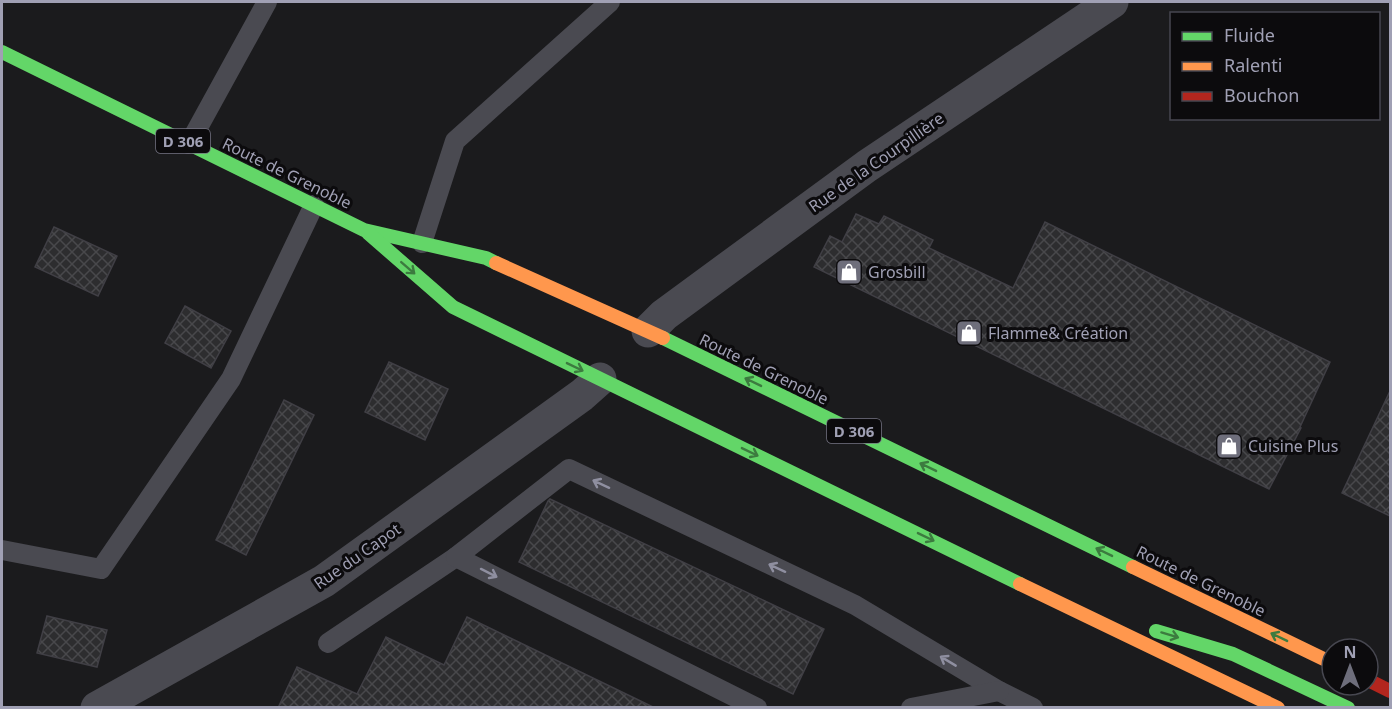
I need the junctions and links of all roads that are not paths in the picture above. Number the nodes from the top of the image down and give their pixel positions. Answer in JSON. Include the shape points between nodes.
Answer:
{"nodes":[{"id":1,"x":267,"y":2,"type":"edge"},
{"id":2,"x":610,"y":2,"type":"edge"},
{"id":3,"x":1112,"y":2,"type":"edge"},
{"id":4,"x":2,"y":52,"type":"edge"},
{"id":5,"x":189,"y":144,"type":"junction"},
{"id":6,"x":314,"y":205,"type":"junction"},
{"id":7,"x":364,"y":230,"type":"junction"},
{"id":8,"x":422,"y":243,"type":"junction"},
{"id":9,"x":648,"y":331,"type":"junction"},
{"id":10,"x":600,"y":379,"type":"junction"},
{"id":11,"x":2,"y":550,"type":"edge"},
{"id":12,"x":456,"y":557,"type":"junction"},
{"id":13,"x":1054,"y":600,"type":"junction"},
{"id":14,"x":328,"y":643,"type":"dead end"},
{"id":15,"x":1320,"y":657,"type":"edge"},
{"id":16,"x":999,"y":691,"type":"junction"},
{"id":17,"x":97,"y":708,"type":"edge"},
{"id":18,"x":757,"y":708,"type":"edge"},
{"id":19,"x":911,"y":708,"type":"edge"},
{"id":20,"x":1033,"y":708,"type":"edge"},
{"id":21,"x":1278,"y":708,"type":"edge"},
{"id":22,"x":1348,"y":708,"type":"edge"}],
"edges":[{"from":1,"to":5,"type":"lane"},
{"from":2,"to":8,"type":"lane","via":[[455,141]]},
{"from":3,"to":9,"type":"street","name":"Rue de la Courpillière","via":[[867,166],[664,315]]},
{"from":4,"to":5,"type":"main road","name":"Route de Grenoble","number":"D 306"},
{"from":5,"to":6,"type":"main road","name":"Route de Grenoble","number":"D 306"},
{"from":6,"to":7,"type":"main road","name":"Route de Grenoble","number":"D 306"},
{"from":6,"to":11,"type":"lane","via":[[231,379],[100,569]]},
{"from":7,"to":8,"type":"main road","name":"Route de Grenoble","number":"D 306"},
{"from":7,"to":10,"type":"main road","name":"Route de Grenoble","number":"D 306","one_way":true,"via":[[453,307]]},
{"from":8,"to":9,"type":"main road","name":"Route de Grenoble","number":"D 306","via":[[486,258]]},
{"from":15,"to":9,"type":"main road","name":"Route de Grenoble","number":"D 306","one_way":true},
{"from":10,"to":13,"type":"main road","name":"Route de Grenoble","number":"D 306","one_way":true},
{"from":10,"to":17,"type":"street","name":"Rue du Capot","via":[[324,581]]},
{"from":12,"to":14,"type":"lane"},
{"from":16,"to":12,"type":"lane","one_way":true,"via":[[855,605],[569,469]]},
{"from":12,"to":18,"type":"lane","one_way":true},
{"from":13,"to":21,"type":"main road","name":"Route de Grenoble","number":"D 306"},
{"from":13,"to":22,"type":"main road","one_way":true,"via":[[1233,654]]},
{"from":16,"to":19,"type":"lane"},
{"from":16,"to":20,"type":"lane"}]}
